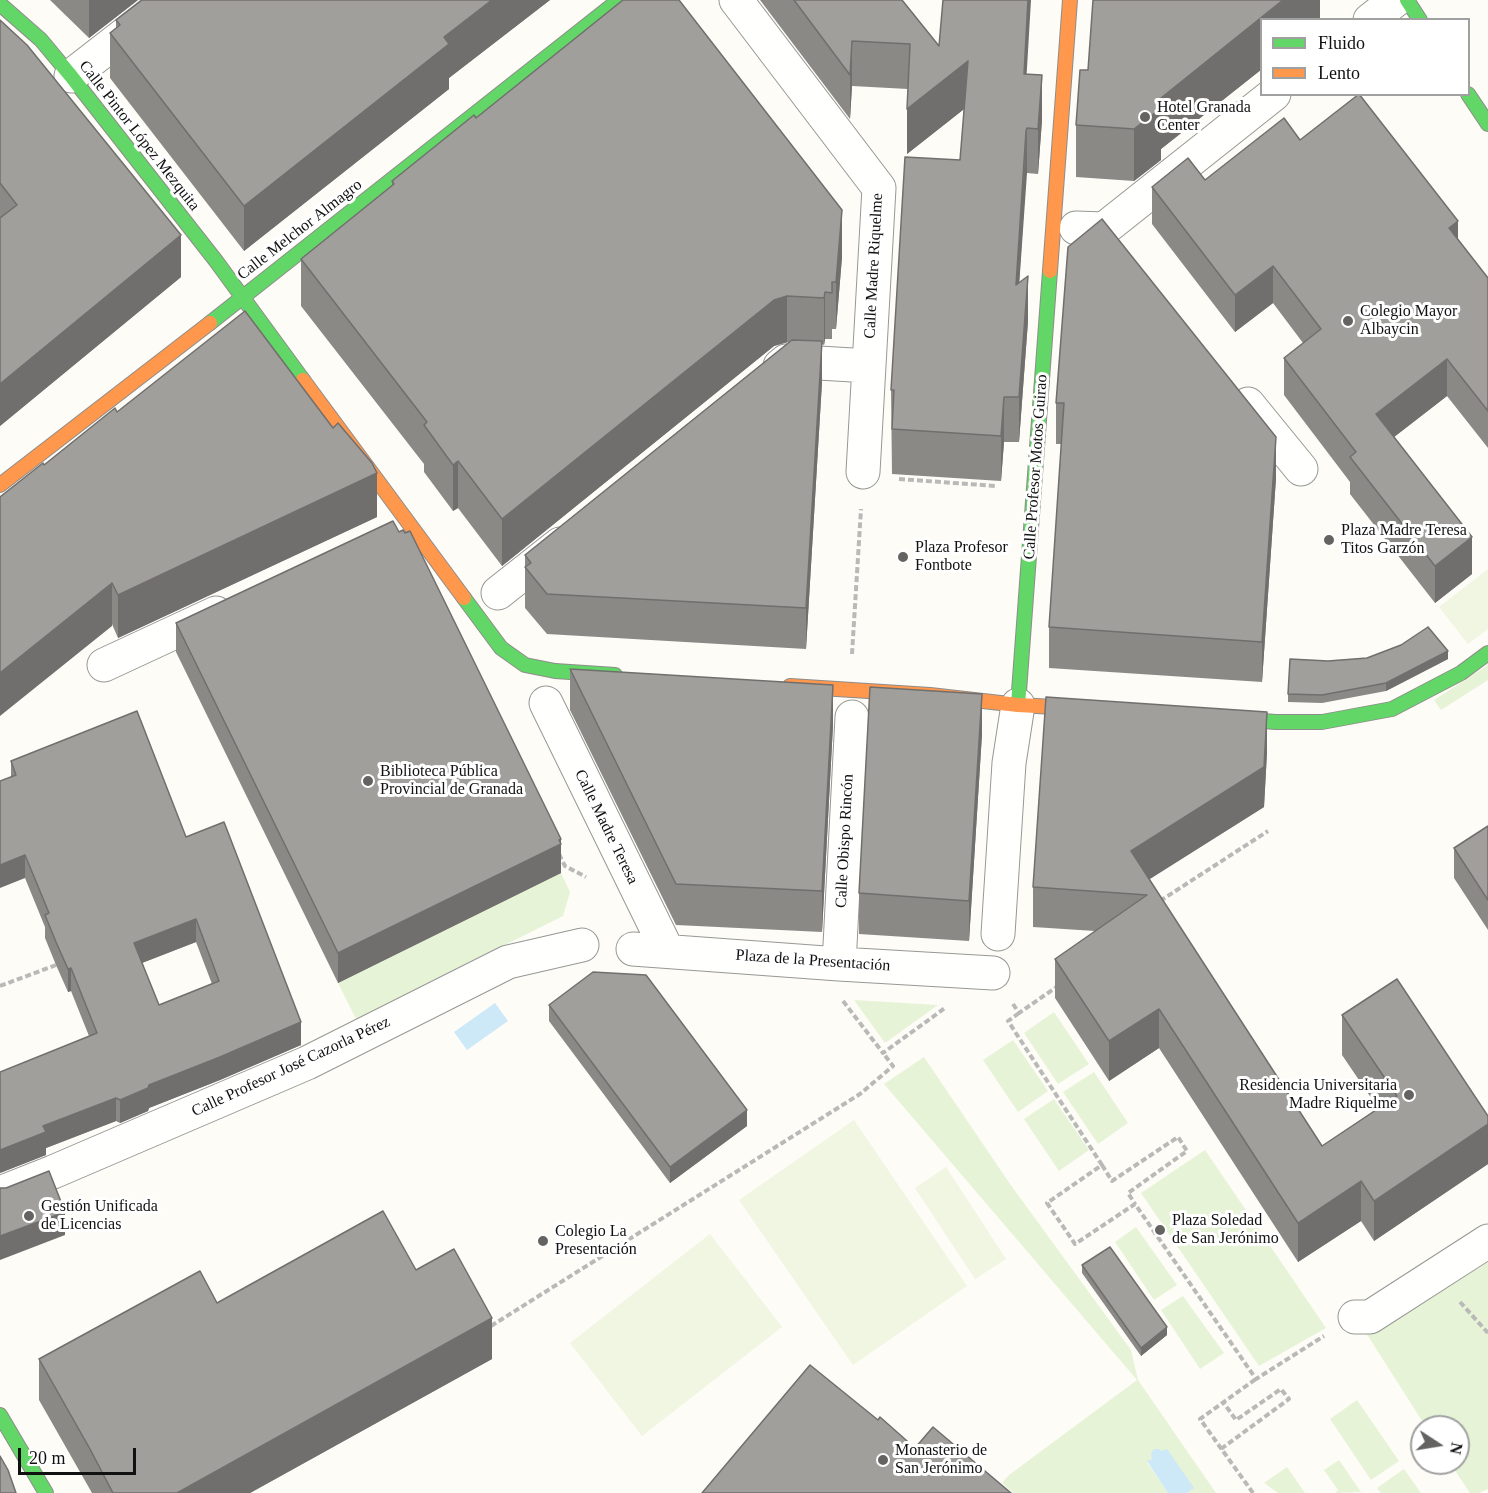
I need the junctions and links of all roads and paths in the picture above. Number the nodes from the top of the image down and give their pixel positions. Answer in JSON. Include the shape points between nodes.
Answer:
{"nodes":[{"id":1,"x":169,"y":0,"type":"edge"},
{"id":2,"x":619,"y":0,"type":"edge"},
{"id":3,"x":736,"y":0,"type":"edge"},
{"id":4,"x":1070,"y":0,"type":"edge"},
{"id":5,"x":1395,"y":0,"type":"edge"},
{"id":6,"x":1407,"y":0,"type":"edge"},
{"id":7,"x":0,"y":4,"type":"edge"},
{"id":8,"x":1372,"y":18,"type":"edge"},
{"id":9,"x":1419,"y":18,"type":"edge"},
{"id":10,"x":71,"y":76,"type":"junction"},
{"id":11,"x":1272,"y":96,"type":"edge"},
{"id":12,"x":1469,"y":96,"type":"edge"},
{"id":13,"x":1488,"y":124,"type":"edge"},
{"id":14,"x":1100,"y":235,"type":"edge"},
{"id":15,"x":243,"y":296,"type":"junction"},
{"id":16,"x":869,"y":366,"type":"junction"},
{"id":17,"x":759,"y":384,"type":"edge"},
{"id":18,"x":1233,"y":386,"type":"edge"},
{"id":19,"x":1301,"y":469,"type":"dead end"},
{"id":20,"x":863,"y":475,"type":"junction"},
{"id":21,"x":0,"y":485,"type":"edge"},
{"id":22,"x":998,"y":486,"type":"edge"},
{"id":23,"x":582,"y":526,"type":"edge"},
{"id":24,"x":498,"y":593,"type":"dead end"},
{"id":25,"x":237,"y":603,"type":"edge"},
{"id":26,"x":1488,"y":652,"type":"edge"},
{"id":27,"x":852,"y":659,"type":"dead end"},
{"id":28,"x":104,"y":665,"type":"dead end"},
{"id":29,"x":625,"y":676,"type":"edge"},
{"id":30,"x":777,"y":685,"type":"edge"},
{"id":31,"x":546,"y":703,"type":"dead end"},
{"id":32,"x":1018,"y":705,"type":"junction"},
{"id":33,"x":1106,"y":710,"type":"edge"},
{"id":34,"x":852,"y":717,"type":"dead end"},
{"id":35,"x":1208,"y":717,"type":"edge"},
{"id":36,"x":1268,"y":831,"type":"dead end"},
{"id":37,"x":555,"y":845,"type":"edge"},
{"id":38,"x":586,"y":877,"type":"dead end"},
{"id":39,"x":1152,"y":906,"type":"edge"},
{"id":40,"x":998,"y":934,"type":"dead end"},
{"id":41,"x":582,"y":945,"type":"dead end"},
{"id":42,"x":633,"y":949,"type":"dead end"},
{"id":43,"x":667,"y":950,"type":"junction"},
{"id":44,"x":838,"y":964,"type":"junction"},
{"id":45,"x":56,"y":965,"type":"edge"},
{"id":46,"x":1066,"y":980,"type":"edge"},
{"id":47,"x":0,"y":986,"type":"edge"},
{"id":48,"x":1002,"y":986,"type":"joint"},
{"id":49,"x":948,"y":1006,"type":"dead end"},
{"id":50,"x":1019,"y":1013,"type":"junction"},
{"id":51,"x":883,"y":1053,"type":"junction"},
{"id":52,"x":1102,"y":1165,"type":"junction"},
{"id":53,"x":0,"y":1193,"type":"edge"},
{"id":54,"x":1135,"y":1204,"type":"junction"},
{"id":55,"x":1488,"y":1241,"type":"edge"},
{"id":56,"x":1355,"y":1317,"type":"joint"},
{"id":57,"x":491,"y":1326,"type":"dead end"},
{"id":58,"x":1256,"y":1379,"type":"junction"},
{"id":59,"x":1223,"y":1402,"type":"junction"},
{"id":60,"x":0,"y":1415,"type":"edge"},
{"id":61,"x":1221,"y":1449,"type":"junction"},
{"id":62,"x":46,"y":1493,"type":"edge"},
{"id":63,"x":1253,"y":1493,"type":"edge"}],
"edges":[{"from":1,"to":10,"type":"street"},
{"from":2,"to":15,"type":"street","name":"Calle Melchor Almagro"},
{"from":3,"to":16,"type":"street","name":"Calle Madre Riquelme","via":[[879,188]]},
{"from":4,"to":32,"type":"street","name":"Calle Profesor Motos Guirao"},
{"from":5,"to":8,"type":"street"},
{"from":6,"to":9,"type":"street"},
{"from":7,"to":10,"type":"street","name":"Calle Pintor López Mezquita","via":[[41,40]]},
{"from":10,"to":15,"type":"street","name":"Calle Pintor López Mezquita"},
{"from":11,"to":14,"type":"street"},
{"from":12,"to":13,"type":"street"},
{"from":15,"to":21,"type":"street","name":"Calle Melchor Almagro"},
{"from":15,"to":29,"type":"street","name":"Calle Pintor López Mezquita","via":[[394,528],[501,648],[525,665]]},
{"from":16,"to":17,"type":"street","via":[[786,361]]},
{"from":16,"to":20,"type":"street","name":"Calle Madre Riquelme"},
{"from":18,"to":19,"type":"street"},
{"from":20,"to":22,"type":"path"},
{"from":20,"to":27,"type":"path"},
{"from":23,"to":24,"type":"street"},
{"from":25,"to":28,"type":"street"},
{"from":26,"to":35,"type":"street","via":[[1461,673],[1392,709],[1322,722]]},
{"from":30,"to":32,"type":"street"},
{"from":31,"to":43,"type":"street","name":"Calle Madre Teresa"},
{"from":32,"to":33,"type":"street"},
{"from":32,"to":40,"type":"street","name":"Calle Profesor Motos Guirao"},
{"from":34,"to":44,"type":"street","name":"Calle Obispo Rincón"},
{"from":36,"to":39,"type":"path"},
{"from":37,"to":38,"type":"path","via":[[565,866]]},
{"from":41,"to":53,"type":"street","name":"Calle Profesor José Cazorla Pérez","via":[[508,962],[307,1063]]},
{"from":42,"to":43,"type":"street","name":"Plaza de la Presentación"},
{"from":43,"to":44,"type":"street","name":"Plaza de la Presentación"},
{"from":44,"to":48,"type":"street","name":"Plaza de la Presentación"},
{"from":44,"to":51,"type":"path","via":[[836,991]]},
{"from":45,"to":47,"type":"path"},
{"from":46,"to":50,"type":"path"},
{"from":48,"to":50,"type":"path"},
{"from":49,"to":51,"type":"path"},
{"from":50,"to":52,"type":"path","via":[[1008,1021]]},
{"from":51,"to":57,"type":"path","via":[[893,1066],[860,1094]]},
{"from":52,"to":54,"type":"path","via":[[1047,1203],[1075,1244]]},
{"from":52,"to":54,"type":"path","via":[[1112,1180],[1178,1137],[1187,1151],[1128,1193]]},
{"from":54,"to":58,"type":"path"},
{"from":55,"to":56,"type":"street","via":[[1370,1317]]},
{"from":56,"to":58,"type":"path"},
{"from":58,"to":59,"type":"path"},
{"from":59,"to":61,"type":"path","via":[[1200,1419]]},
{"from":59,"to":61,"type":"path","via":[[1236,1420],[1281,1389],[1289,1399]]},
{"from":60,"to":62,"type":"street"},
{"from":61,"to":63,"type":"path"}]}
